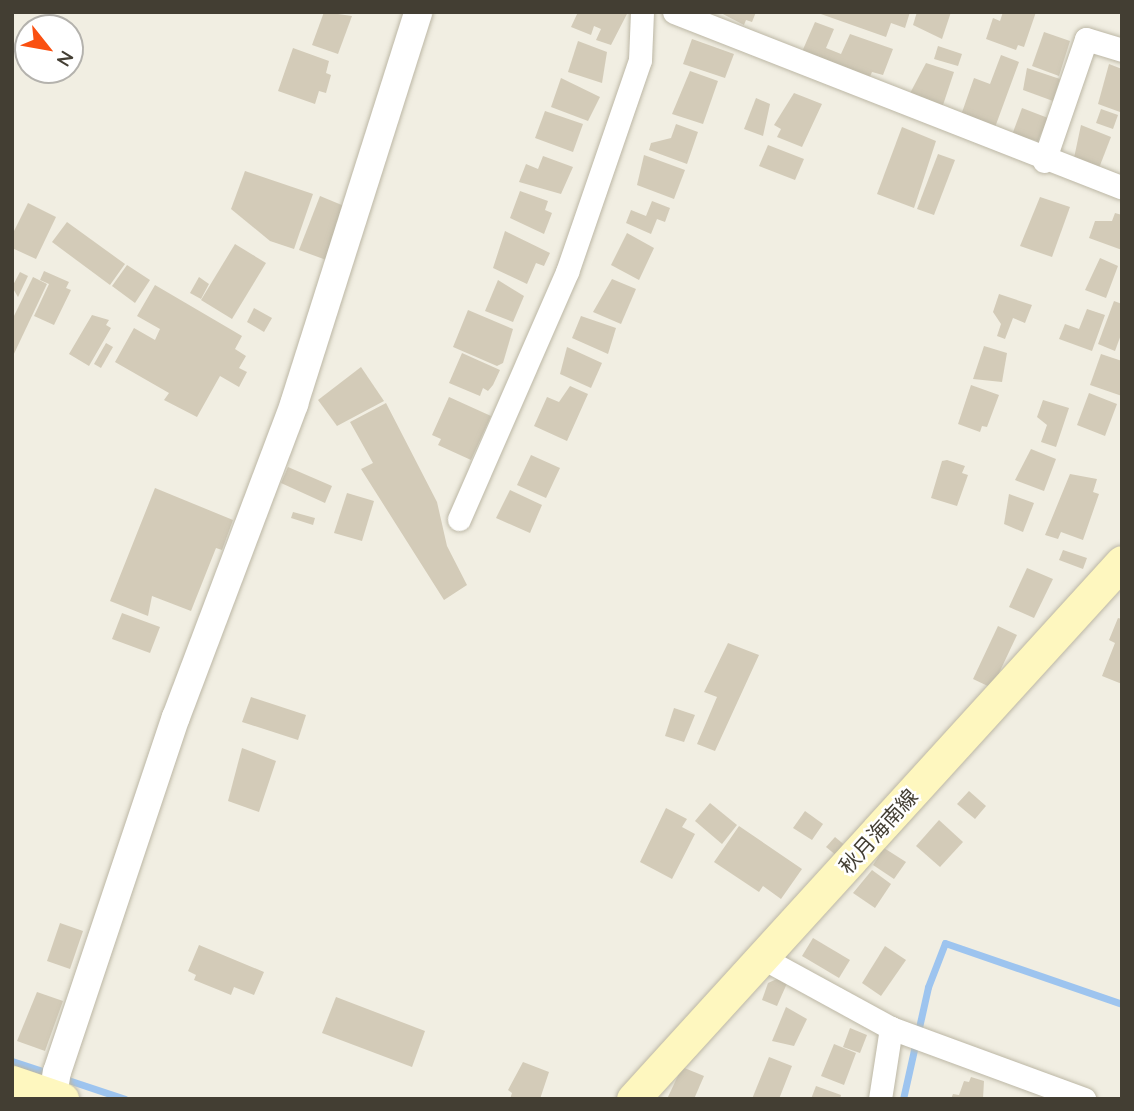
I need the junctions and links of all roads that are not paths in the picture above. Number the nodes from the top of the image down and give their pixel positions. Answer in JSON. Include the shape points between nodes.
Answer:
{"nodes":[{"id":1,"x":418,"y":12,"type":"edge"},
{"id":2,"x":642,"y":12,"type":"edge"},
{"id":3,"x":674,"y":12,"type":"edge"},
{"id":4,"x":1122,"y":50,"type":"edge"},
{"id":5,"x":1044,"y":161,"type":"junction"},
{"id":6,"x":1122,"y":188,"type":"edge"},
{"id":7,"x":460,"y":519,"type":"dead end"},
{"id":8,"x":1122,"y":562,"type":"edge"},
{"id":9,"x":763,"y":958,"type":"junction"},
{"id":10,"x":891,"y":1028,"type":"junction"},
{"id":11,"x":12,"y":1082,"type":"edge"},
{"id":12,"x":56,"y":1098,"type":"edge"},
{"id":13,"x":634,"y":1099,"type":"edge"},
{"id":14,"x":880,"y":1099,"type":"edge"},
{"id":15,"x":1084,"y":1099,"type":"edge"}],
"edges":[{"from":1,"to":12,"type":"street","via":[[294,404],[176,716],[57,1072]]},
{"from":2,"to":7,"type":"street","via":[[640,60],[567,272]]},
{"from":3,"to":5,"type":"street"},
{"from":4,"to":5,"type":"street","via":[[1086,39]]},
{"from":5,"to":6,"type":"street"},
{"from":8,"to":9,"type":"main road","name":"秋月海南線"},
{"from":9,"to":10,"type":"street"},
{"from":9,"to":13,"type":"main road","name":"秋月海南線"},
{"from":10,"to":14,"type":"street"},
{"from":10,"to":15,"type":"street"},
{"from":11,"to":12,"type":"main road"}]}
